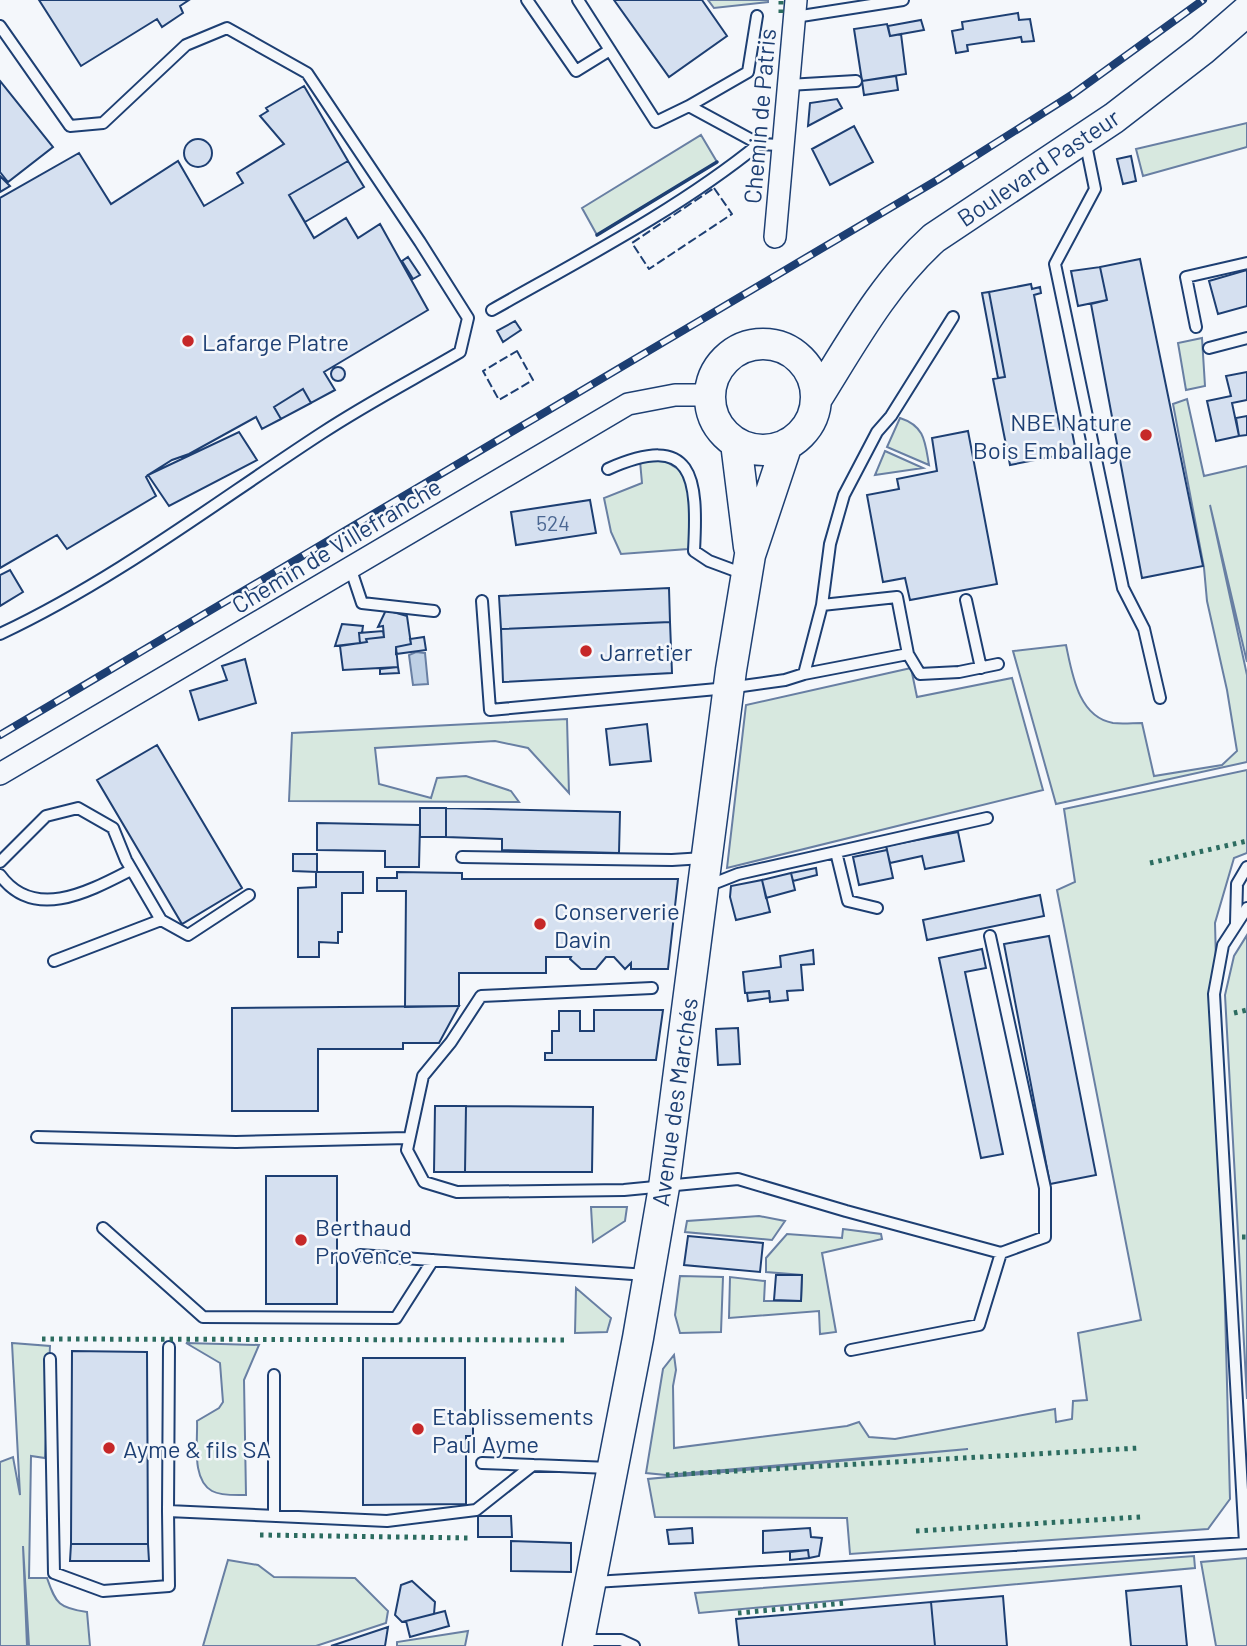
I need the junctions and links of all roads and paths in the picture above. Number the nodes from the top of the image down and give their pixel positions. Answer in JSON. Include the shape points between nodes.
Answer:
{"nodes":[{"id":1,"x":527,"y":0,"type":"edge"},
{"id":2,"x":578,"y":0,"type":"edge"},
{"id":3,"x":903,"y":0,"type":"edge"},
{"id":4,"x":795,"y":8,"type":"edge"},
{"id":5,"x":1247,"y":11,"type":"edge"},
{"id":6,"x":757,"y":16,"type":"dead end"},
{"id":7,"x":0,"y":26,"type":"edge"},
{"id":8,"x":610,"y":50,"type":"junction"},
{"id":9,"x":856,"y":80,"type":"dead end"},
{"id":10,"x":788,"y":85,"type":"junction"},
{"id":11,"x":689,"y":106,"type":"junction"},
{"id":12,"x":1084,"y":137,"type":"junction"},
{"id":13,"x":760,"y":144,"type":"junction"},
{"id":14,"x":782,"y":145,"type":"junction"},
{"id":15,"x":775,"y":237,"type":"dead end"},
{"id":16,"x":1247,"y":263,"type":"edge"},
{"id":17,"x":492,"y":310,"type":"dead end"},
{"id":18,"x":953,"y":317,"type":"dead end"},
{"id":19,"x":1196,"y":327,"type":"dead end"},
{"id":20,"x":1247,"y":338,"type":"edge"},
{"id":21,"x":852,"y":342,"type":"junction"},
{"id":22,"x":1209,"y":348,"type":"dead end"},
{"id":23,"x":799,"y":358,"type":"junction"},
{"id":24,"x":710,"y":395,"type":"junction"},
{"id":25,"x":817,"y":398,"type":"junction"},
{"id":26,"x":736,"y":443,"type":"junction"},
{"id":27,"x":787,"y":444,"type":"junction"},
{"id":28,"x":608,"y":469,"type":"dead end"},
{"id":29,"x":748,"y":565,"type":"junction"},
{"id":30,"x":351,"y":567,"type":"junction"},
{"id":31,"x":966,"y":600,"type":"dead end"},
{"id":32,"x":482,"y":601,"type":"dead end"},
{"id":33,"x":822,"y":605,"type":"junction"},
{"id":34,"x":434,"y":611,"type":"dead end"},
{"id":35,"x":0,"y":634,"type":"edge"},
{"id":36,"x":908,"y":654,"type":"junction"},
{"id":37,"x":998,"y":664,"type":"dead end"},
{"id":38,"x":981,"y":668,"type":"junction"},
{"id":39,"x":804,"y":674,"type":"junction"},
{"id":40,"x":728,"y":688,"type":"junction"},
{"id":41,"x":1160,"y":698,"type":"dead end"},
{"id":42,"x":0,"y":774,"type":"edge"},
{"id":43,"x":987,"y":818,"type":"dead end"},
{"id":44,"x":836,"y":852,"type":"junction"},
{"id":45,"x":462,"y":857,"type":"dead end"},
{"id":46,"x":706,"y":858,"type":"junction"},
{"id":47,"x":0,"y":862,"type":"edge"},
{"id":48,"x":1247,"y":867,"type":"edge"},
{"id":49,"x":131,"y":870,"type":"junction"},
{"id":50,"x":0,"y":875,"type":"edge"},
{"id":51,"x":702,"y":888,"type":"junction"},
{"id":52,"x":249,"y":895,"type":"dead end"},
{"id":53,"x":877,"y":908,"type":"dead end"},
{"id":54,"x":1247,"y":908,"type":"edge"},
{"id":55,"x":161,"y":920,"type":"junction"},
{"id":56,"x":1236,"y":926,"type":"junction"},
{"id":57,"x":990,"y":936,"type":"dead end"},
{"id":58,"x":54,"y":961,"type":"dead end"},
{"id":59,"x":652,"y":988,"type":"dead end"},
{"id":60,"x":37,"y":1137,"type":"dead end"},
{"id":61,"x":408,"y":1138,"type":"junction"},
{"id":62,"x":664,"y":1187,"type":"junction"},
{"id":63,"x":103,"y":1228,"type":"dead end"},
{"id":64,"x":1001,"y":1253,"type":"junction"},
{"id":65,"x":360,"y":1255,"type":"dead end"},
{"id":66,"x":433,"y":1260,"type":"junction"},
{"id":67,"x":649,"y":1275,"type":"junction"},
{"id":68,"x":169,"y":1347,"type":"dead end"},
{"id":69,"x":851,"y":1350,"type":"dead end"},
{"id":70,"x":50,"y":1359,"type":"dead end"},
{"id":71,"x":275,"y":1375,"type":"dead end"},
{"id":72,"x":482,"y":1463,"type":"dead end"},
{"id":73,"x":533,"y":1465,"type":"junction"},
{"id":74,"x":613,"y":1468,"type":"junction"},
{"id":75,"x":168,"y":1511,"type":"junction"},
{"id":76,"x":275,"y":1516,"type":"junction"},
{"id":77,"x":1246,"y":1543,"type":"edge"},
{"id":78,"x":592,"y":1582,"type":"junction"},
{"id":79,"x":578,"y":1643,"type":"edge"},
{"id":80,"x":634,"y":1646,"type":"edge"}],
"edges":[{"from":1,"to":8,"type":"lane","via":[[576,71]]},
{"from":2,"to":8,"type":"lane"},
{"from":3,"to":4,"type":"lane"},
{"from":4,"to":10,"type":"street","name":"Chemin de Patris"},
{"from":5,"to":12,"type":"street","name":"Boulevard Pasteur"},
{"from":6,"to":11,"type":"lane","via":[[748,72]]},
{"from":7,"to":35,"type":"lane","via":[[70,127],[103,123],[186,45],[227,28],[307,73],[468,318],[460,352],[324,431],[144,554]]},
{"from":8,"to":11,"type":"lane","via":[[656,122]]},
{"from":9,"to":10,"type":"lane"},
{"from":10,"to":14,"type":"street","name":"Chemin de Patris"},
{"from":11,"to":13,"type":"lane"},
{"from":12,"to":21,"type":"street","name":"Boulevard Pasteur","via":[[934,238],[895,280]]},
{"from":12,"to":41,"type":"lane","via":[[1095,189],[1055,264],[1123,588],[1144,629]]},
{"from":13,"to":14,"type":"lane"},
{"from":13,"to":17,"type":"lane","via":[[721,175]]},
{"from":14,"to":15,"type":"street","name":"Chemin de Patris"},
{"from":16,"to":19,"type":"lane","via":[[1186,277]]},
{"from":18,"to":33,"type":"lane","via":[[877,432],[844,495]]},
{"from":20,"to":22,"type":"lane"},
{"from":21,"to":23,"type":"street"},
{"from":21,"to":25,"type":"street","name":"Boulevard Pasteur"},
{"from":23,"to":24,"type":"street","via":[[772,345],[743,348],[720,367]]},
{"from":23,"to":25,"type":"street","via":[[809,369]]},
{"from":24,"to":26,"type":"street","via":[[716,422]]},
{"from":24,"to":30,"type":"street","name":"Chemin de Villefranche","via":[[675,395],[628,404]]},
{"from":25,"to":27,"type":"street","via":[[808,425]]},
{"from":26,"to":27,"type":"street","via":[[771,450]]},
{"from":26,"to":29,"type":"street","name":"Avenue des Marchés"},
{"from":27,"to":29,"type":"street","name":"Avenue des Marchés"},
{"from":28,"to":29,"type":"lane","via":[[636,457],[663,454],[680,462],[690,479],[696,514],[694,551],[709,561]]},
{"from":29,"to":40,"type":"street","name":"Avenue des Marchés"},
{"from":30,"to":34,"type":"lane","via":[[362,603]]},
{"from":30,"to":42,"type":"street","name":"Chemin de Villefranche"},
{"from":31,"to":38,"type":"lane"},
{"from":32,"to":40,"type":"lane","via":[[490,710]]},
{"from":33,"to":36,"type":"lane","via":[[897,597]]},
{"from":33,"to":39,"type":"lane"},
{"from":36,"to":38,"type":"lane","via":[[920,674]]},
{"from":36,"to":39,"type":"lane"},
{"from":37,"to":38,"type":"lane"},
{"from":39,"to":40,"type":"lane"},
{"from":40,"to":46,"type":"street","name":"Avenue des Marchés"},
{"from":43,"to":44,"type":"lane"},
{"from":44,"to":51,"type":"lane","via":[[738,874]]},
{"from":44,"to":53,"type":"lane","via":[[848,901]]},
{"from":45,"to":46,"type":"lane"},
{"from":46,"to":51,"type":"street","name":"Avenue des Marchés"},
{"from":47,"to":49,"type":"lane","via":[[46,816],[78,808],[113,828]]},
{"from":48,"to":56,"type":"lane","via":[[1237,884]]},
{"from":49,"to":50,"type":"lane","via":[[59,900],[29,899],[9,887]]},
{"from":49,"to":55,"type":"lane"},
{"from":51,"to":62,"type":"street","name":"Avenue des Marchés"},
{"from":52,"to":55,"type":"lane","via":[[188,935]]},
{"from":54,"to":56,"type":"lane"},
{"from":55,"to":58,"type":"lane"},
{"from":56,"to":77,"type":"lane","via":[[1223,945],[1214,994]]},
{"from":57,"to":64,"type":"lane","via":[[1045,1188],[1045,1237]]},
{"from":59,"to":61,"type":"lane","via":[[481,996],[423,1076]]},
{"from":60,"to":61,"type":"lane","via":[[236,1142]]},
{"from":61,"to":62,"type":"lane","via":[[407,1150],[424,1182],[457,1192]]},
{"from":62,"to":64,"type":"lane","via":[[738,1179]]},
{"from":62,"to":67,"type":"street","name":"Avenue des Marchés"},
{"from":63,"to":66,"type":"lane","via":[[203,1317],[396,1318]]},
{"from":64,"to":69,"type":"lane","via":[[979,1325]]},
{"from":65,"to":66,"type":"lane"},
{"from":66,"to":67,"type":"lane"},
{"from":67,"to":74,"type":"street","name":"Avenue des Marchés"},
{"from":68,"to":75,"type":"lane"},
{"from":70,"to":75,"type":"lane","via":[[54,1573],[103,1591],[169,1586]]},
{"from":71,"to":76,"type":"lane"},
{"from":72,"to":73,"type":"lane"},
{"from":73,"to":74,"type":"lane"},
{"from":73,"to":76,"type":"lane","via":[[476,1510],[387,1521]]},
{"from":74,"to":78,"type":"street","name":"Avenue des Marchés"},
{"from":75,"to":76,"type":"lane"},
{"from":77,"to":78,"type":"lane"},
{"from":78,"to":79,"type":"street","name":"Avenue des Marchés"},
{"from":79,"to":80,"type":"lane","via":[[621,1640]]}]}
